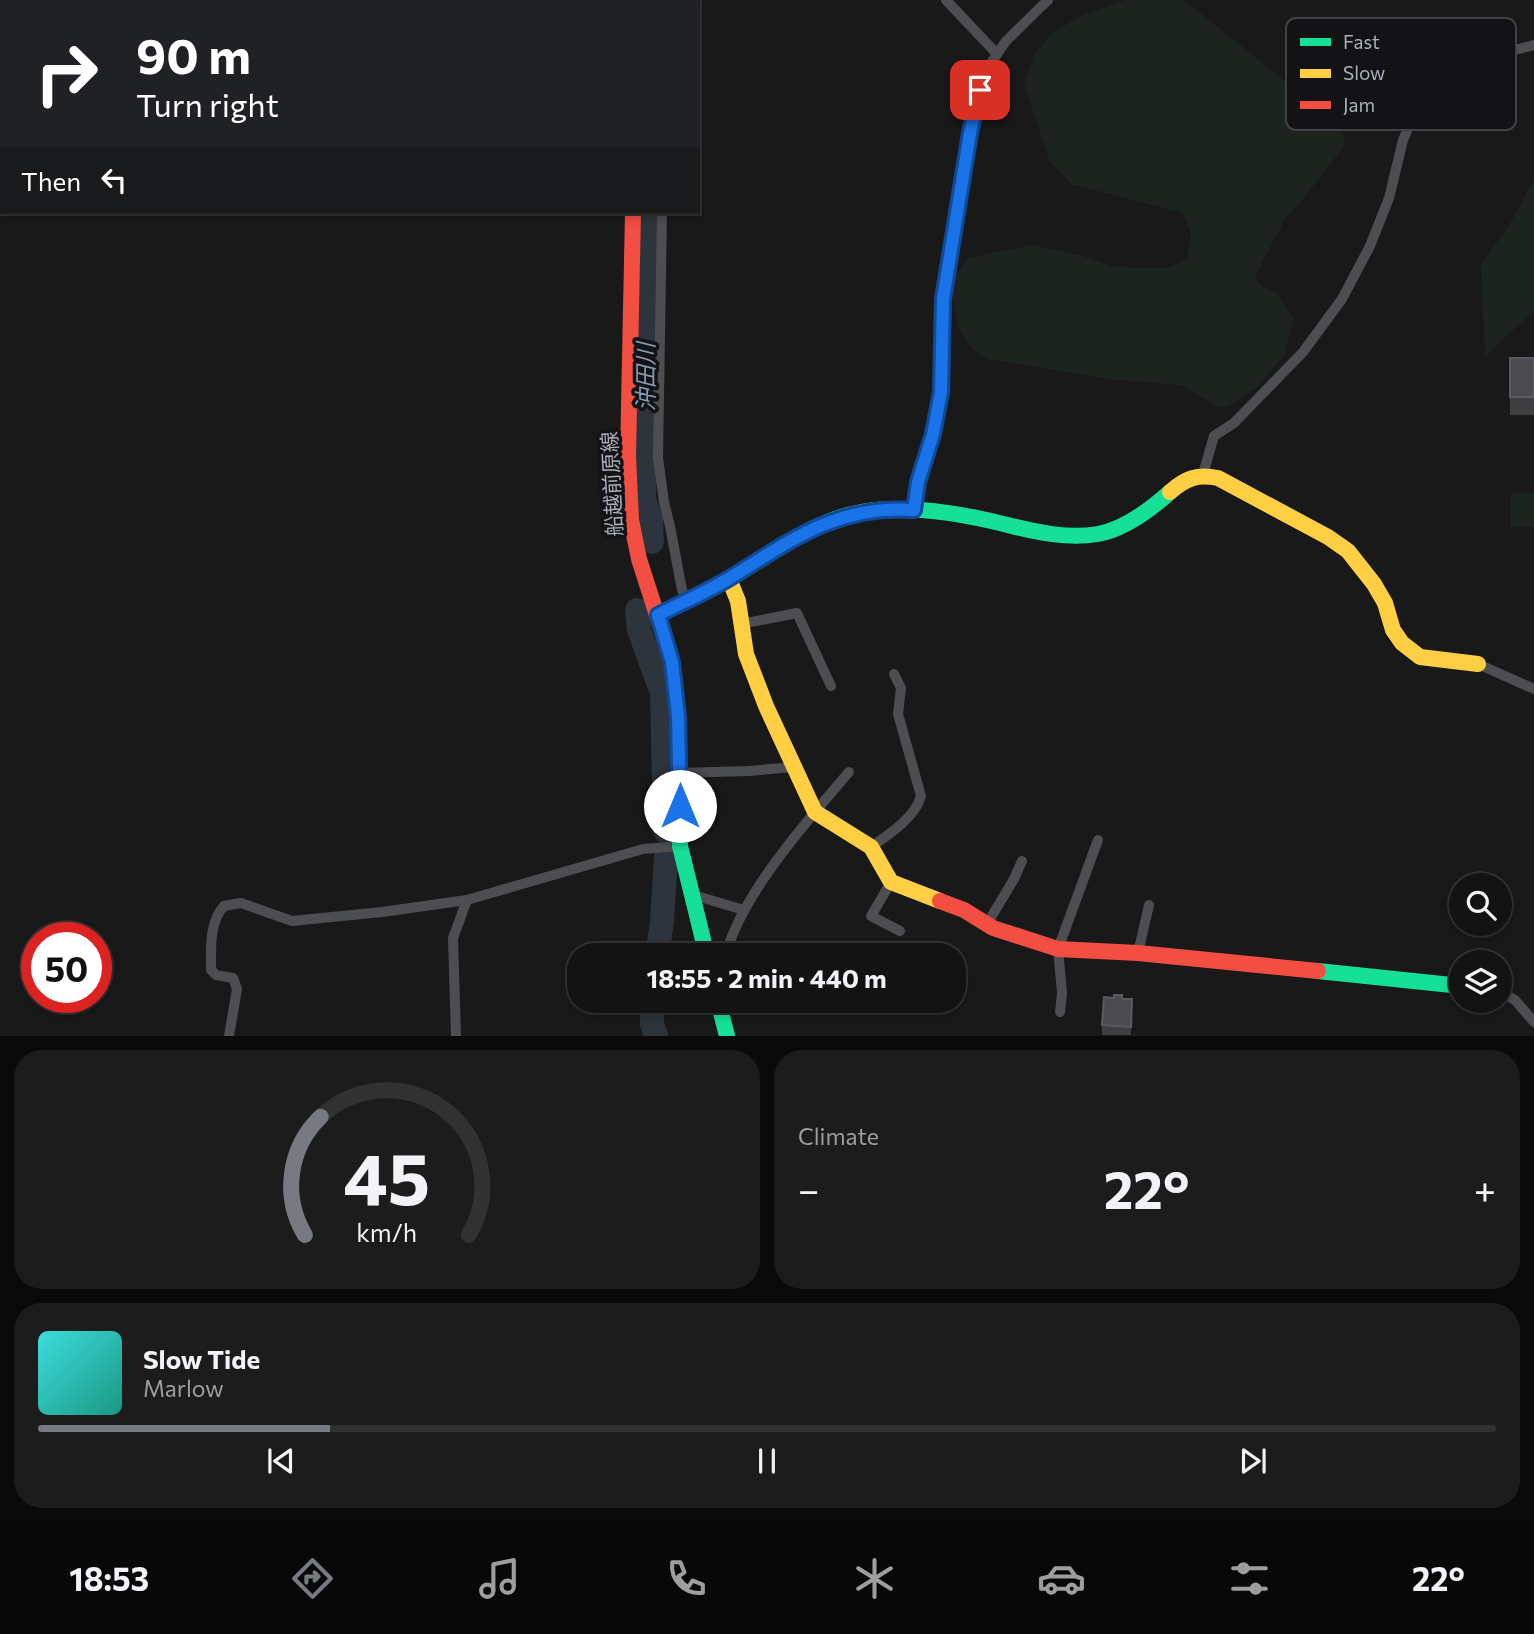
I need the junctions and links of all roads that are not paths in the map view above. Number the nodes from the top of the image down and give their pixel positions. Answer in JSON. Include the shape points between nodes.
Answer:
{"nodes":[{"id":1,"x":946,"y":0,"type":"edge"},
{"id":2,"x":1048,"y":0,"type":"edge"},
{"id":3,"x":1534,"y":45,"type":"edge"},
{"id":4,"x":1516,"y":50,"type":"edge"},
{"id":5,"x":997,"y":54,"type":"junction"},
{"id":6,"x":1408,"y":130,"type":"edge"},
{"id":7,"x":633,"y":214,"type":"edge"},
{"id":8,"x":662,"y":214,"type":"edge"},
{"id":9,"x":1203,"y":474,"type":"junction"},
{"id":10,"x":914,"y":510,"type":"junction"},
{"id":11,"x":729,"y":579,"type":"junction"},
{"id":12,"x":687,"y":599,"type":"junction"},
{"id":13,"x":658,"y":615,"type":"junction"},
{"id":14,"x":741,"y":624,"type":"junction"},
{"id":15,"x":1478,"y":664,"type":"joint"},
{"id":16,"x":894,"y":674,"type":"dead end"},
{"id":17,"x":831,"y":687,"type":"dead end"},
{"id":18,"x":1534,"y":689,"type":"edge"},
{"id":19,"x":794,"y":767,"type":"junction"},
{"id":20,"x":849,"y":772,"type":"dead end"},
{"id":21,"x":680,"y":773,"type":"junction"},
{"id":22,"x":815,"y":812,"type":"junction"},
{"id":23,"x":1098,"y":840,"type":"dead end"},
{"id":24,"x":680,"y":846,"type":"junction"},
{"id":25,"x":871,"y":847,"type":"junction"},
{"id":26,"x":1022,"y":861,"type":"dead end"},
{"id":27,"x":891,"y":882,"type":"junction"},
{"id":28,"x":690,"y":894,"type":"junction"},
{"id":29,"x":467,"y":900,"type":"junction"},
{"id":30,"x":1149,"y":905,"type":"dead end"},
{"id":31,"x":744,"y":910,"type":"junction"},
{"id":32,"x":987,"y":924,"type":"junction"},
{"id":33,"x":900,"y":931,"type":"dead end"},
{"id":34,"x":703,"y":943,"type":"edge"},
{"id":35,"x":730,"y":943,"type":"edge"},
{"id":36,"x":1058,"y":950,"type":"junction"},
{"id":37,"x":1139,"y":953,"type":"junction"},
{"id":38,"x":1449,"y":985,"type":"edge"},
{"id":39,"x":1062,"y":993,"type":"junction"},
{"id":40,"x":1512,"y":998,"type":"edge"},
{"id":41,"x":1072,"y":1009,"type":"dead end"},
{"id":42,"x":1060,"y":1012,"type":"dead end"},
{"id":43,"x":721,"y":1013,"type":"edge"},
{"id":44,"x":1534,"y":1022,"type":"edge"},
{"id":45,"x":229,"y":1035,"type":"edge"},
{"id":46,"x":456,"y":1035,"type":"edge"},
{"id":47,"x":727,"y":1035,"type":"edge"}],
"edges":[{"from":1,"to":5,"type":"street"},
{"from":2,"to":5,"type":"street"},
{"from":3,"to":4,"type":"street"},
{"from":5,"to":10,"type":"street","via":[[987,69],[970,133],[943,299],[941,392]]},
{"from":6,"to":9,"type":"street","via":[[1370,246],[1342,299],[1303,352],[1234,423],[1214,436]]},
{"from":7,"to":13,"type":"street","name":"船越前原線","via":[[629,503],[635,542]]},
{"from":8,"to":12,"type":"street","via":[[658,458]]},
{"from":9,"to":10,"type":"street","via":[[1179,483],[1140,517],[1083,536]]},
{"from":9,"to":15,"type":"street","via":[[1219,478],[1348,551],[1374,584],[1402,643],[1420,657]]},
{"from":10,"to":11,"type":"street","via":[[860,512],[824,524]]},
{"from":11,"to":12,"type":"street"},
{"from":11,"to":14,"type":"street"},
{"from":12,"to":13,"type":"street"},
{"from":13,"to":21,"type":"street","name":"船越前原線","via":[[672,662]]},
{"from":14,"to":17,"type":"street","via":[[796,612]]},
{"from":14,"to":19,"type":"street","via":[[746,654]]},
{"from":15,"to":18,"type":"street"},
{"from":16,"to":25,"type":"street","via":[[901,688],[900,723],[922,796],[892,832]]},
{"from":19,"to":21,"type":"street"},
{"from":19,"to":22,"type":"street"},
{"from":20,"to":22,"type":"street"},
{"from":21,"to":24,"type":"street","name":"船越前原線"},
{"from":22,"to":25,"type":"street"},
{"from":22,"to":31,"type":"street"},
{"from":23,"to":36,"type":"street"},
{"from":24,"to":28,"type":"street","name":"船越前原線"},
{"from":24,"to":29,"type":"street","via":[[643,849]]},
{"from":25,"to":27,"type":"street"},
{"from":26,"to":32,"type":"street"},
{"from":27,"to":32,"type":"street"},
{"from":27,"to":33,"type":"street","via":[[871,916]]},
{"from":28,"to":31,"type":"street"},
{"from":28,"to":34,"type":"street","name":"船越前原線"},
{"from":29,"to":45,"type":"street","via":[[292,921],[242,904],[224,906],[217,913],[212,937],[211,970],[233,978],[237,989]]},
{"from":29,"to":46,"type":"street","via":[[453,938]]},
{"from":30,"to":37,"type":"street"},
{"from":31,"to":35,"type":"street"},
{"from":32,"to":36,"type":"street"},
{"from":36,"to":37,"type":"street"},
{"from":36,"to":39,"type":"street"},
{"from":37,"to":38,"type":"street"},
{"from":39,"to":41,"type":"street"},
{"from":39,"to":42,"type":"street"},
{"from":40,"to":44,"type":"street"},
{"from":43,"to":47,"type":"street"}]}
